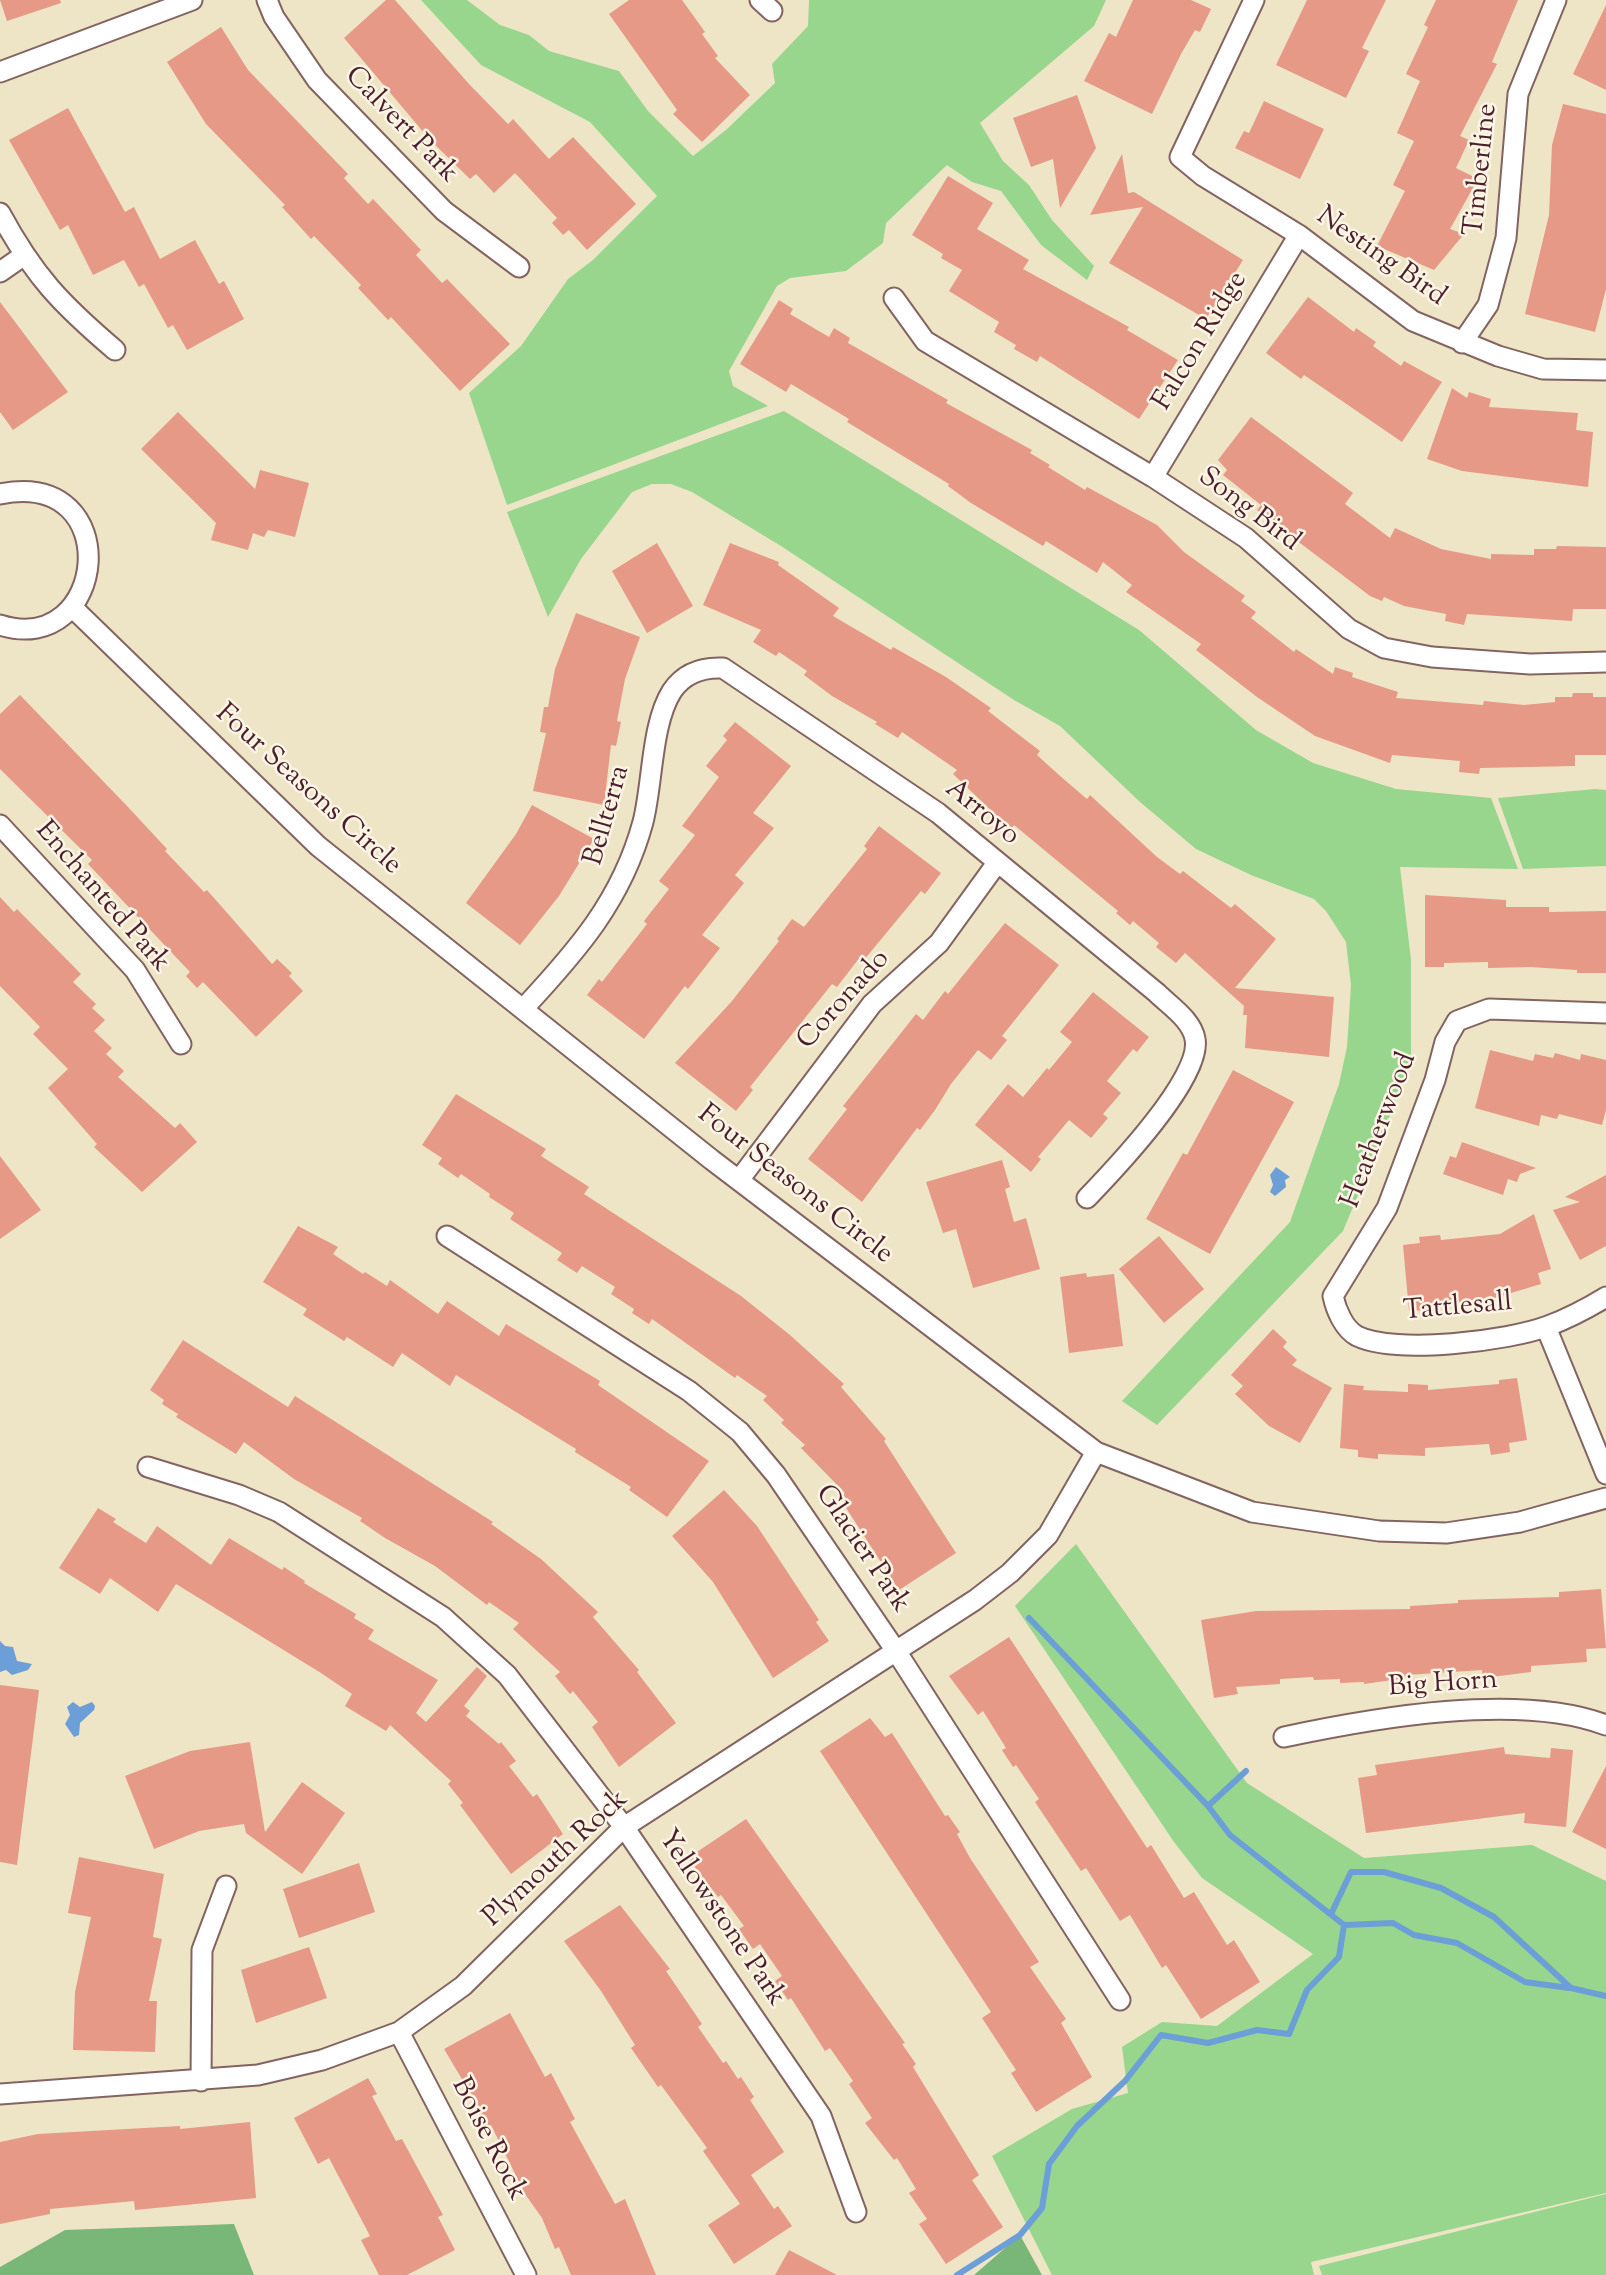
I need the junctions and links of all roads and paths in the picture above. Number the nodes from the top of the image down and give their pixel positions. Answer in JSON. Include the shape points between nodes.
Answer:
{"nodes":[{"id":1,"x":192,"y":0,"type":"edge"},
{"id":2,"x":267,"y":0,"type":"edge"},
{"id":3,"x":1254,"y":0,"type":"edge"},
{"id":4,"x":1556,"y":0,"type":"edge"},
{"id":5,"x":0,"y":72,"type":"edge"},
{"id":6,"x":0,"y":213,"type":"edge"},
{"id":7,"x":1298,"y":235,"type":"junction"},
{"id":8,"x":23,"y":256,"type":"junction"},
{"id":9,"x":519,"y":267,"type":"dead end"},
{"id":10,"x":0,"y":272,"type":"edge"},
{"id":11,"x":894,"y":298,"type":"dead end"},
{"id":12,"x":1462,"y":343,"type":"junction"},
{"id":13,"x":115,"y":350,"type":"dead end"},
{"id":14,"x":1606,"y":370,"type":"edge"},
{"id":15,"x":1153,"y":477,"type":"junction"},
{"id":16,"x":0,"y":495,"type":"edge"},
{"id":17,"x":72,"y":607,"type":"junction"},
{"id":18,"x":0,"y":625,"type":"edge"},
{"id":19,"x":1606,"y":662,"type":"edge"},
{"id":20,"x":704,"y":667,"type":"joint"},
{"id":21,"x":0,"y":825,"type":"edge"},
{"id":22,"x":997,"y":863,"type":"junction"},
{"id":23,"x":523,"y":1009,"type":"junction"},
{"id":24,"x":1606,"y":1013,"type":"edge"},
{"id":25,"x":181,"y":1044,"type":"dead end"},
{"id":26,"x":739,"y":1180,"type":"junction"},
{"id":27,"x":1087,"y":1198,"type":"dead end"},
{"id":28,"x":447,"y":1236,"type":"dead end"},
{"id":29,"x":1333,"y":1296,"type":"joint"},
{"id":30,"x":1606,"y":1297,"type":"edge"},
{"id":31,"x":1546,"y":1327,"type":"junction"},
{"id":32,"x":1096,"y":1452,"type":"junction"},
{"id":33,"x":148,"y":1467,"type":"dead end"},
{"id":34,"x":1606,"y":1474,"type":"edge"},
{"id":35,"x":1606,"y":1498,"type":"edge"},
{"id":36,"x":896,"y":1651,"type":"junction"},
{"id":37,"x":1606,"y":1725,"type":"edge"},
{"id":38,"x":1284,"y":1737,"type":"dead end"},
{"id":39,"x":624,"y":1828,"type":"junction"},
{"id":40,"x":226,"y":1886,"type":"dead end"},
{"id":41,"x":1120,"y":2000,"type":"dead end"},
{"id":42,"x":399,"y":2032,"type":"junction"},
{"id":43,"x":201,"y":2081,"type":"junction"},
{"id":44,"x":0,"y":2094,"type":"edge"},
{"id":45,"x":856,"y":2212,"type":"dead end"},
{"id":46,"x":526,"y":2275,"type":"edge"}],
"edges":[{"from":1,"to":5,"type":"street"},
{"from":2,"to":9,"type":"street","name":"Calvert Park","via":[[317,80],[444,211]]},
{"from":3,"to":7,"type":"street","name":"Nesting Bird","via":[[1180,157]]},
{"from":4,"to":12,"type":"street","name":"Timberline","via":[[1518,94],[1506,238],[1488,305]]},
{"from":6,"to":8,"type":"street"},
{"from":7,"to":12,"type":"street","name":"Nesting Bird","via":[[1413,321]]},
{"from":7,"to":15,"type":"street","name":"Falcon Ridge"},
{"from":8,"to":10,"type":"street"},
{"from":8,"to":13,"type":"street","via":[[64,307]]},
{"from":11,"to":15,"type":"street","name":"Song Bird","via":[[925,341]]},
{"from":12,"to":14,"type":"street","name":"Nesting Bird","via":[[1543,369]]},
{"from":15,"to":19,"type":"street","name":"Song Bird","via":[[1246,538],[1349,629],[1384,648],[1433,657],[1530,664]]},
{"from":16,"to":17,"type":"street","via":[[41,493],[78,520],[88,542],[90,565],[85,587]]},
{"from":17,"to":18,"type":"street","via":[[33,628]]},
{"from":17,"to":23,"type":"street","name":"Four Seasons Circle","via":[[318,846]]},
{"from":20,"to":22,"type":"street","name":"Arroyo","via":[[723,668],[758,690],[938,813]]},
{"from":20,"to":23,"type":"street","name":"Bellterra","via":[[686,676],[672,691],[661,718],[643,820],[626,873],[569,960]]},
{"from":21,"to":25,"type":"street","name":"Enchanted Park","via":[[135,970]]},
{"from":22,"to":26,"type":"street","name":"Coronado","via":[[939,943],[863,1013]]},
{"from":22,"to":27,"type":"street","name":"Arroyo","via":[[1157,993],[1190,1025],[1196,1041],[1189,1067],[1170,1100],[1130,1154]]},
{"from":23,"to":26,"type":"street","name":"Four Seasons Circle"},
{"from":24,"to":29,"type":"street","name":"Heatherwood","via":[[1489,1009],[1457,1021],[1445,1042],[1387,1208]]},
{"from":26,"to":32,"type":"street","name":"Four Seasons Circle"},
{"from":28,"to":36,"type":"street","name":"Glacier Park","via":[[689,1391],[740,1432],[776,1475]]},
{"from":29,"to":31,"type":"street","name":"Tattlesall","via":[[1337,1313],[1355,1335],[1380,1343],[1478,1341]]},
{"from":30,"to":31,"type":"street","name":"Tattlesall"},
{"from":31,"to":34,"type":"street"},
{"from":32,"to":35,"type":"street","name":"Four Seasons Circle","via":[[1252,1512],[1379,1531],[1446,1534],[1520,1522]]},
{"from":32,"to":36,"type":"street","name":"Plymouth Rock","via":[[1048,1535],[1010,1573]]},
{"from":33,"to":39,"type":"street","name":"Yellowstone Park","via":[[279,1511],[443,1617],[507,1675]]},
{"from":36,"to":39,"type":"street","name":"Plymouth Rock"},
{"from":36,"to":41,"type":"street","name":"Glacier Park"},
{"from":37,"to":38,"type":"street","name":"Big Horn","via":[[1514,1709],[1362,1720]]},
{"from":39,"to":42,"type":"street","name":"Plymouth Rock","via":[[463,1986]]},
{"from":39,"to":45,"type":"street","name":"Yellowstone Park","via":[[821,2116]]},
{"from":40,"to":43,"type":"street","via":[[202,1950]]},
{"from":42,"to":43,"type":"street","name":"Plymouth Rock","via":[[322,2060],[258,2075]]},
{"from":42,"to":46,"type":"street","name":"Boise Rock"},
{"from":43,"to":44,"type":"street","name":"Plymouth Rock"}]}
